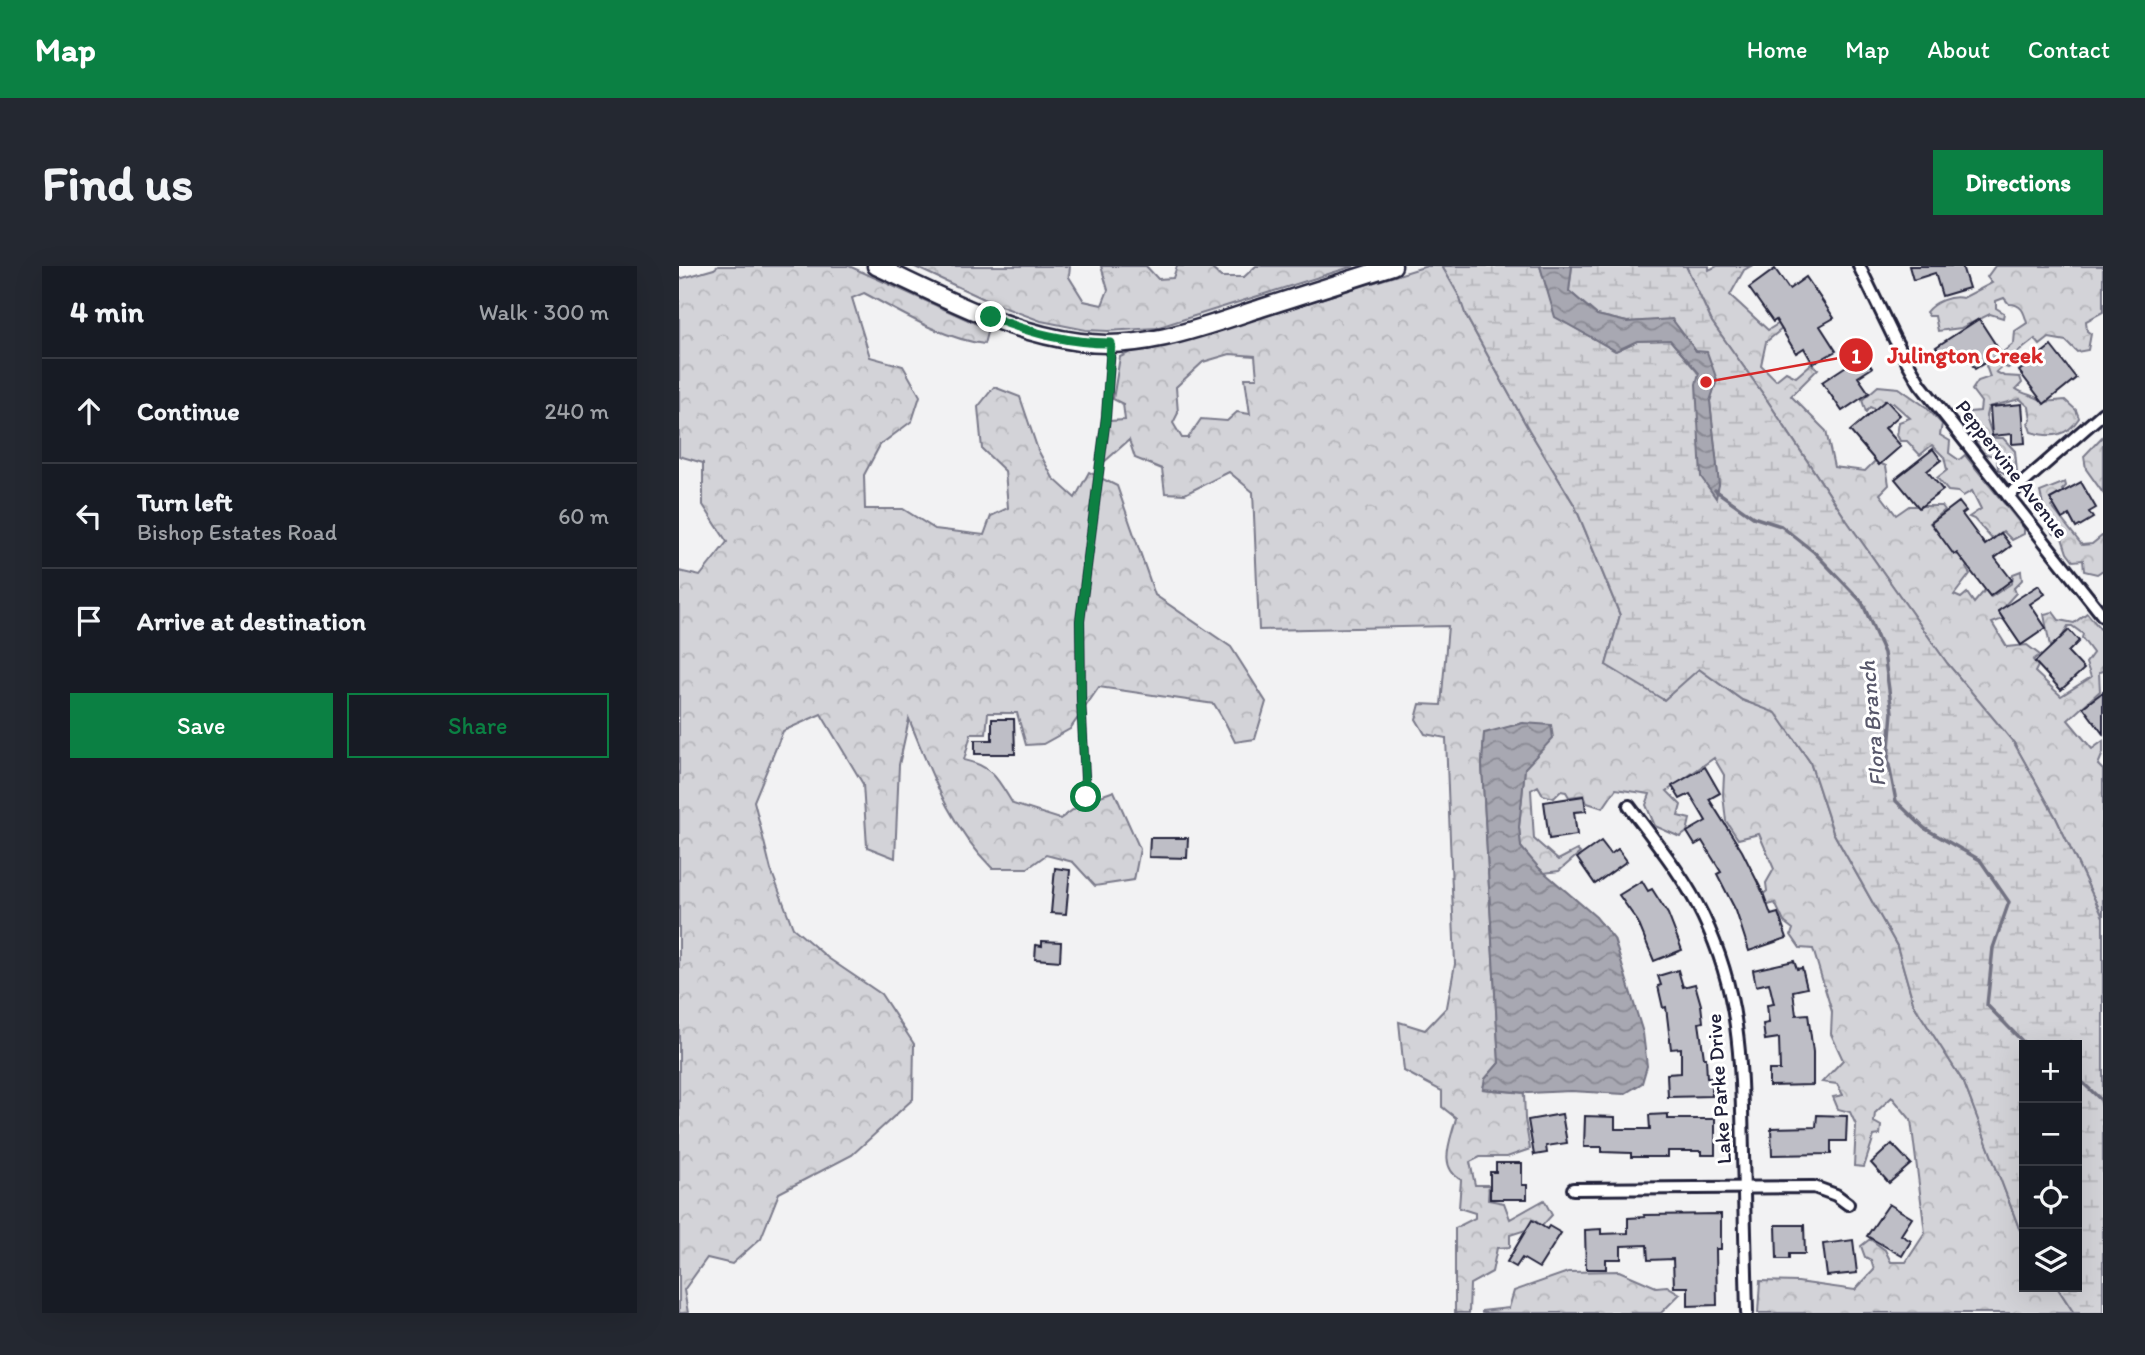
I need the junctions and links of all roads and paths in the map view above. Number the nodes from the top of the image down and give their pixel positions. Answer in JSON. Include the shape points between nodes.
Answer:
{"nodes":[{"id":1,"x":876,"y":266,"type":"edge"},
{"id":2,"x":1393,"y":266,"type":"edge"},
{"id":3,"x":1859,"y":266,"type":"edge"},
{"id":4,"x":1111,"y":343,"type":"junction"},
{"id":5,"x":2103,"y":414,"type":"edge"},
{"id":6,"x":2008,"y":496,"type":"junction"},
{"id":7,"x":2103,"y":617,"type":"edge"},
{"id":8,"x":1086,"y":797,"type":"dead end"},
{"id":9,"x":1629,"y":806,"type":"dead end"},
{"id":10,"x":1744,"y":1186,"type":"junction"},
{"id":11,"x":1573,"y":1189,"type":"dead end"},
{"id":12,"x":1848,"y":1204,"type":"dead end"},
{"id":13,"x":1747,"y":1313,"type":"edge"}],
"edges":[{"from":1,"to":4,"type":"street","via":[[1021,329],[1082,343]]},
{"from":2,"to":4,"type":"street","via":[[1210,325],[1144,341]]},
{"from":3,"to":6,"type":"street","name":"Peppervine Avenue","via":[[1920,384]]},
{"from":4,"to":8,"type":"lane","via":[[1080,621]]},
{"from":5,"to":6,"type":"street"},
{"from":6,"to":7,"type":"street","name":"Peppervine Avenue"},
{"from":9,"to":10,"type":"street","name":"Lake Parke Drive","via":[[1683,880],[1703,916],[1729,983],[1741,1065]]},
{"from":10,"to":11,"type":"street"},
{"from":10,"to":12,"type":"street","via":[[1814,1187]]},
{"from":10,"to":13,"type":"street","name":"Lake Parke Drive"}]}
